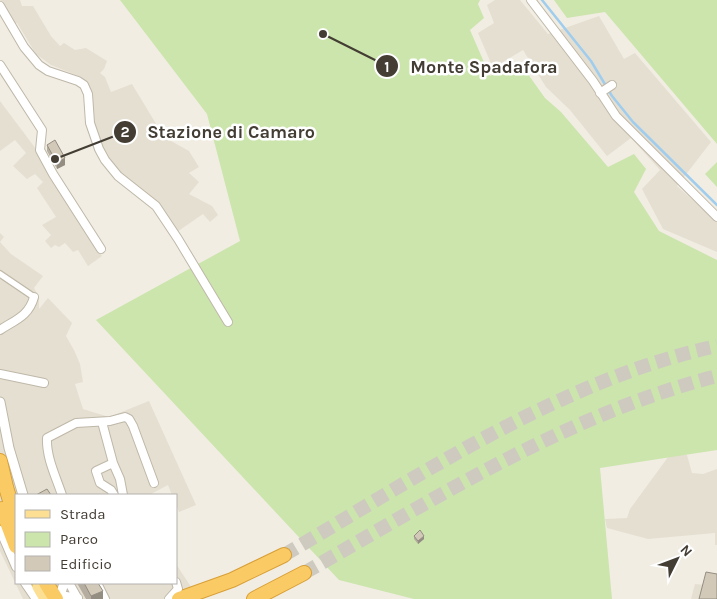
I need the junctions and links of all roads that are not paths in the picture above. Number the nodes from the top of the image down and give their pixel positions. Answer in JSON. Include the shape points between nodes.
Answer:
{"nodes":[{"id":1,"x":531,"y":0,"type":"edge"},
{"id":2,"x":0,"y":6,"type":"edge"},
{"id":3,"x":0,"y":65,"type":"edge"},
{"id":4,"x":612,"y":85,"type":"dead end"},
{"id":5,"x":600,"y":93,"type":"junction"},
{"id":6,"x":717,"y":217,"type":"edge"},
{"id":7,"x":101,"y":249,"type":"dead end"},
{"id":8,"x":0,"y":274,"type":"edge"},
{"id":9,"x":34,"y":297,"type":"joint"},
{"id":10,"x":228,"y":322,"type":"dead end"},
{"id":11,"x":0,"y":330,"type":"edge"},
{"id":12,"x":0,"y":374,"type":"edge"},
{"id":13,"x":44,"y":383,"type":"dead end"},
{"id":14,"x":0,"y":402,"type":"edge"},
{"id":15,"x":102,"y":422,"type":"junction"},
{"id":16,"x":0,"y":461,"type":"edge"},
{"id":17,"x":113,"y":463,"type":"junction"},
{"id":18,"x":154,"y":483,"type":"dead end"},
{"id":19,"x":23,"y":494,"type":"edge"},
{"id":20,"x":62,"y":494,"type":"edge"},
{"id":21,"x":113,"y":494,"type":"edge"},
{"id":22,"x":123,"y":494,"type":"edge"},
{"id":23,"x":0,"y":501,"type":"edge"},
{"id":24,"x":15,"y":517,"type":"edge"},
{"id":25,"x":0,"y":530,"type":"edge"},
{"id":26,"x":15,"y":543,"type":"edge"},
{"id":27,"x":284,"y":555,"type":"tunnel mouth"},
{"id":28,"x":15,"y":565,"type":"edge"},
{"id":29,"x":304,"y":573,"type":"tunnel mouth"},
{"id":30,"x":64,"y":584,"type":"edge"},
{"id":31,"x":68,"y":584,"type":"edge"},
{"id":32,"x":98,"y":584,"type":"edge"},
{"id":33,"x":177,"y":584,"type":"edge"},
{"id":34,"x":41,"y":592,"type":"edge"},
{"id":35,"x":78,"y":599,"type":"edge"},
{"id":36,"x":105,"y":599,"type":"edge"},
{"id":37,"x":168,"y":599,"type":"edge"},
{"id":38,"x":179,"y":599,"type":"edge"},
{"id":39,"x":254,"y":599,"type":"edge"}],
"edges":[{"from":1,"to":5,"type":"street"},
{"from":2,"to":10,"type":"street","via":[[24,47],[39,65],[84,85],[98,149],[118,176],[156,206]]},
{"from":3,"to":7,"type":"street","via":[[42,130],[40,150],[53,174]]},
{"from":4,"to":5,"type":"street"},
{"from":5,"to":6,"type":"street","via":[[616,116]]},
{"from":8,"to":9,"type":"street"},
{"from":9,"to":11,"type":"street","via":[[27,312]]},
{"from":12,"to":13,"type":"street"},
{"from":14,"to":19,"type":"street"},
{"from":15,"to":17,"type":"street"},
{"from":15,"to":18,"type":"street","via":[[125,417],[130,419]]},
{"from":15,"to":20,"type":"street","via":[[76,423],[47,438],[50,460]]},
{"from":16,"to":24,"type":"highway"},
{"from":17,"to":21,"type":"street","via":[[96,471],[100,483]]},
{"from":17,"to":22,"type":"street"},
{"from":23,"to":26,"type":"highway"},
{"from":25,"to":28,"type":"street"},
{"from":27,"to":38,"type":"highway","via":[[232,580]]},
{"from":29,"to":39,"type":"highway"},
{"from":30,"to":34,"type":"street"},
{"from":31,"to":35,"type":"street"},
{"from":32,"to":36,"type":"street"},
{"from":33,"to":37,"type":"street","via":[[178,589]]},
{"from":34,"to":35,"type":"street"}]}
